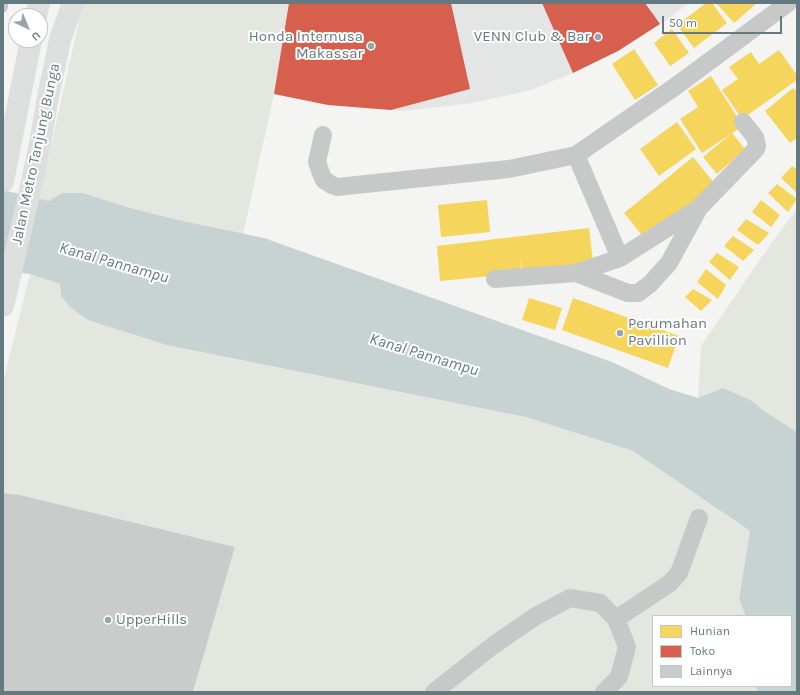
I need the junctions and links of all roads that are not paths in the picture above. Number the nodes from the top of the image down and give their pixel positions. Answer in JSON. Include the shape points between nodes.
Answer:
{"nodes":[{"id":1,"x":4,"y":3,"type":"edge"},
{"id":2,"x":73,"y":3,"type":"edge"},
{"id":3,"x":788,"y":3,"type":"edge"},
{"id":4,"x":3,"y":8,"type":"edge"},
{"id":5,"x":29,"y":48,"type":"edge"},
{"id":6,"x":743,"y":122,"type":"dead end"},
{"id":7,"x":323,"y":136,"type":"dead end"},
{"id":8,"x":576,"y":155,"type":"junction"},
{"id":9,"x":4,"y":177,"type":"edge"},
{"id":10,"x":699,"y":208,"type":"junction"},
{"id":11,"x":620,"y":258,"type":"junction"},
{"id":12,"x":576,"y":273,"type":"junction"},
{"id":13,"x":495,"y":279,"type":"dead end"},
{"id":14,"x":3,"y":306,"type":"edge"},
{"id":15,"x":700,"y":518,"type":"dead end"},
{"id":16,"x":616,"y":619,"type":"junction"},
{"id":17,"x":434,"y":692,"type":"edge"},
{"id":18,"x":604,"y":692,"type":"edge"}],
"edges":[{"from":1,"to":4,"type":"lane"},
{"from":2,"to":14,"type":"main road","name":"Jalan Metro Tanjung Bunga","via":[[60,40],[42,138]]},
{"from":3,"to":8,"type":"street","via":[[676,86]]},
{"from":5,"to":9,"type":"main road","name":"Jalan Metro Tanjung Bunga","via":[[11,120]]},
{"from":6,"to":10,"type":"street","via":[[755,137],[756,149]]},
{"from":7,"to":8,"type":"street","via":[[317,162],[324,180],[337,187],[509,169]]},
{"from":8,"to":11,"type":"street"},
{"from":10,"to":11,"type":"street"},
{"from":10,"to":12,"type":"street","via":[[669,263],[638,293],[628,293]]},
{"from":11,"to":12,"type":"street"},
{"from":12,"to":13,"type":"street"},
{"from":15,"to":16,"type":"street","via":[[679,572],[670,583]]},
{"from":16,"to":17,"type":"street","via":[[600,603],[570,598],[536,616],[495,644]]},
{"from":16,"to":18,"type":"street","via":[[627,647],[619,677]]}]}
